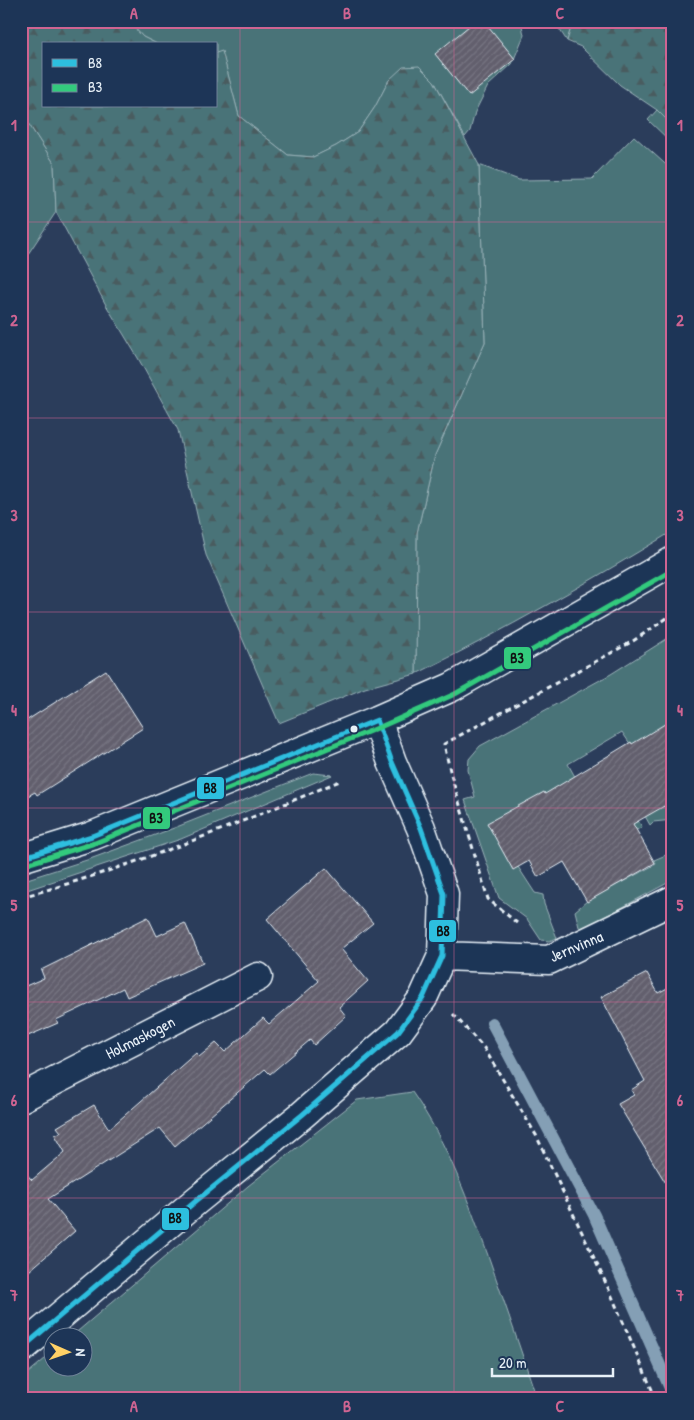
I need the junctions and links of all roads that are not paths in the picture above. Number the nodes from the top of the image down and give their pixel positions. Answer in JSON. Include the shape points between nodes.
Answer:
{"nodes":[{"id":1,"x":673,"y":561,"type":"edge"},
{"id":2,"x":377,"y":720,"type":"junction"},
{"id":3,"x":21,"y":858,"type":"edge"},
{"id":4,"x":673,"y":900,"type":"edge"},
{"id":5,"x":442,"y":956,"type":"junction"},
{"id":6,"x":258,"y":978,"type":"dead end"},
{"id":7,"x":21,"y":1098,"type":"edge"},
{"id":8,"x":21,"y":1348,"type":"edge"}],
"edges":[{"from":1,"to":2,"type":"street","via":[[452,686]]},
{"from":2,"to":3,"type":"street","via":[[92,836]]},
{"from":2,"to":5,"type":"street","via":[[444,894]]},
{"from":4,"to":5,"type":"street","name":"Jernvinna","via":[[549,960]]},
{"from":5,"to":8,"type":"street","via":[[423,998],[398,1032]]},
{"from":6,"to":7,"type":"street","name":"Holmaskogen"}]}
